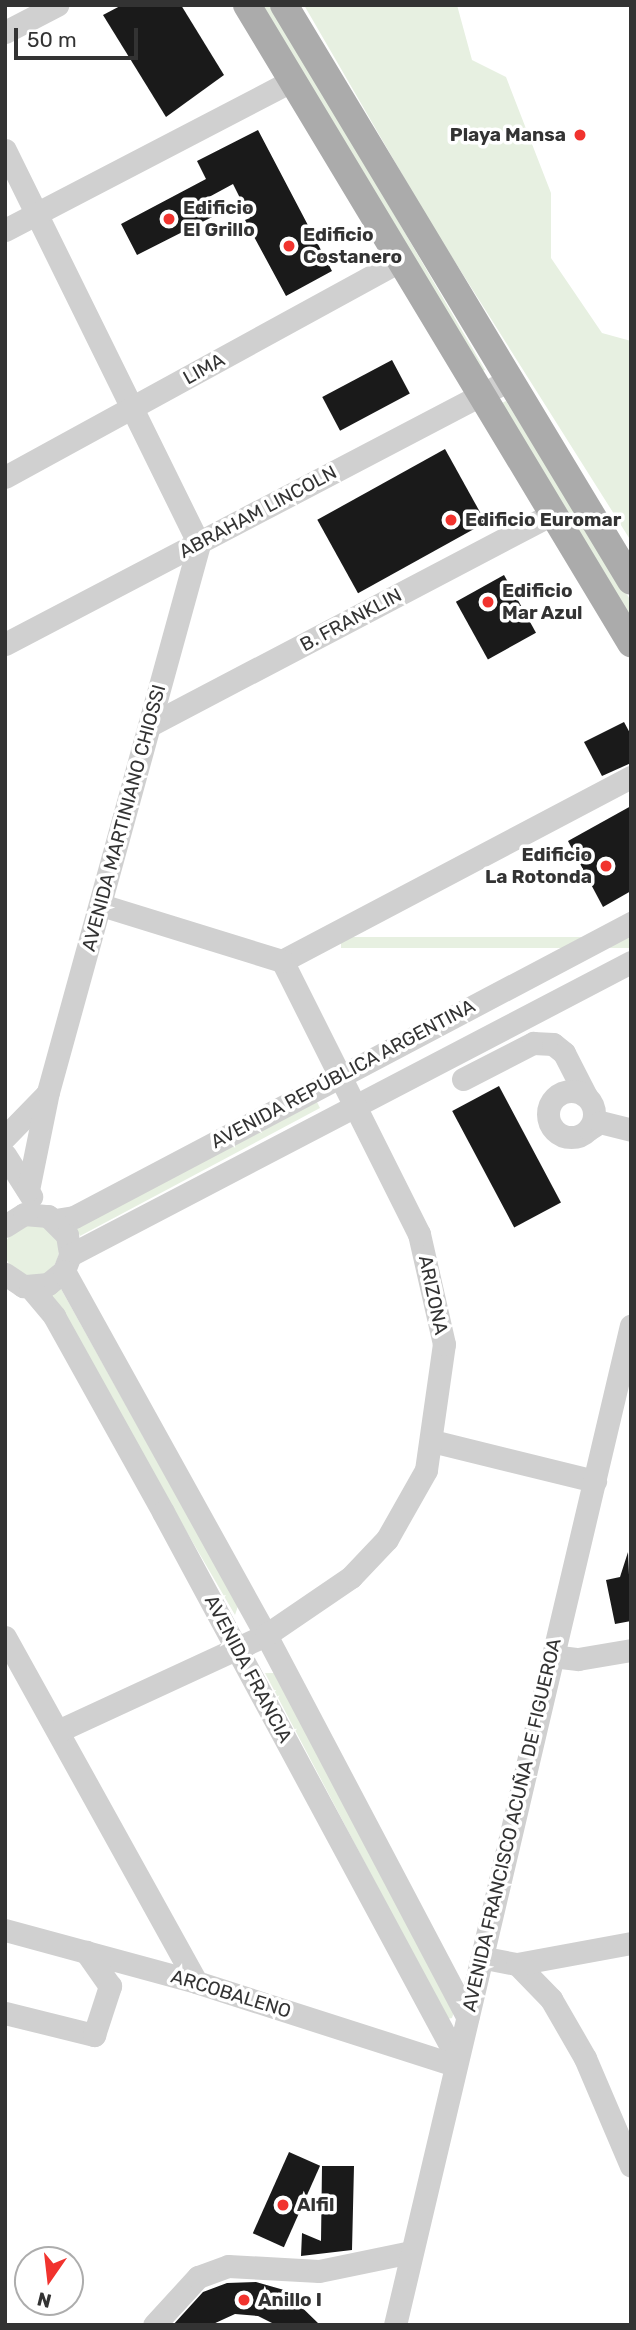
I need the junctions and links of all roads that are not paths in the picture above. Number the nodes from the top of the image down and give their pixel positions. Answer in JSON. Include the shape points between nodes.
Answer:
{"nodes":[{"id":1,"x":57,"y":5,"type":"edge"},
{"id":2,"x":247,"y":5,"type":"edge"},
{"id":3,"x":284,"y":5,"type":"edge"},
{"id":4,"x":5,"y":32,"type":"edge"},
{"id":5,"x":291,"y":81,"type":"junction"},
{"id":6,"x":5,"y":150,"type":"edge"},
{"id":7,"x":37,"y":213,"type":"junction"},
{"id":8,"x":5,"y":230,"type":"edge"},
{"id":9,"x":402,"y":260,"type":"junction"},
{"id":10,"x":511,"y":379,"type":"junction"},
{"id":11,"x":484,"y":394,"type":"junction"},
{"id":12,"x":132,"y":408,"type":"junction"},
{"id":13,"x":5,"y":477,"type":"edge"},
{"id":14,"x":552,"y":514,"type":"junction"},
{"id":15,"x":199,"y":544,"type":"junction"},
{"id":16,"x":631,"y":581,"type":"edge"},
{"id":17,"x":631,"y":643,"type":"edge"},
{"id":18,"x":5,"y":644,"type":"edge"},
{"id":19,"x":150,"y":725,"type":"junction"},
{"id":20,"x":631,"y":777,"type":"edge"},
{"id":21,"x":101,"y":905,"type":"junction"},
{"id":22,"x":631,"y":923,"type":"edge"},
{"id":23,"x":282,"y":961,"type":"junction"},
{"id":24,"x":631,"y":962,"type":"edge"},
{"id":25,"x":339,"y":1075,"type":"junction"},
{"id":26,"x":463,"y":1079,"type":"dead end"},
{"id":27,"x":48,"y":1092,"type":"junction"},
{"id":28,"x":589,"y":1101,"type":"junction"},
{"id":29,"x":353,"y":1103,"type":"junction"},
{"id":30,"x":631,"y":1115,"type":"edge"},
{"id":31,"x":589,"y":1129,"type":"junction"},
{"id":32,"x":631,"y":1130,"type":"edge"},
{"id":33,"x":5,"y":1137,"type":"edge"},
{"id":34,"x":5,"y":1156,"type":"edge"},
{"id":35,"x":29,"y":1190,"type":"junction"},
{"id":36,"x":48,"y":1217,"type":"junction"},
{"id":37,"x":6,"y":1218,"type":"edge"},
{"id":38,"x":67,"y":1263,"type":"junction"},
{"id":39,"x":14,"y":1286,"type":"edge"},
{"id":40,"x":631,"y":1325,"type":"edge"},
{"id":41,"x":432,"y":1441,"type":"junction"},
{"id":42,"x":595,"y":1481,"type":"junction"},
{"id":43,"x":266,"y":1635,"type":"junction"},
{"id":44,"x":5,"y":1637,"type":"edge"},
{"id":45,"x":237,"y":1649,"type":"junction"},
{"id":46,"x":631,"y":1650,"type":"edge"},
{"id":47,"x":552,"y":1656,"type":"junction"},
{"id":48,"x":58,"y":1731,"type":"junction"},
{"id":49,"x":5,"y":1930,"type":"edge"},
{"id":50,"x":631,"y":1943,"type":"edge"},
{"id":51,"x":86,"y":1952,"type":"junction"},
{"id":52,"x":485,"y":1958,"type":"junction"},
{"id":53,"x":517,"y":1964,"type":"junction"},
{"id":54,"x":197,"y":1982,"type":"junction"},
{"id":55,"x":5,"y":2013,"type":"edge"},
{"id":56,"x":467,"y":2017,"type":"junction"},
{"id":57,"x":455,"y":2060,"type":"junction"},
{"id":58,"x":631,"y":2166,"type":"edge"},
{"id":59,"x":411,"y":2252,"type":"junction"},
{"id":60,"x":154,"y":2325,"type":"edge"},
{"id":61,"x":395,"y":2325,"type":"edge"}],
"edges":[{"from":1,"to":4,"type":"street"},
{"from":2,"to":5,"type":"main road"},
{"from":3,"to":10,"type":"main road"},
{"from":5,"to":7,"type":"street"},
{"from":5,"to":9,"type":"main road"},
{"from":6,"to":7,"type":"street"},
{"from":7,"to":8,"type":"street"},
{"from":7,"to":12,"type":"street"},
{"from":9,"to":11,"type":"main road"},
{"from":9,"to":12,"type":"street","name":"LIMA"},
{"from":10,"to":11,"type":"street","name":"ABRAHAM LINCOLN"},
{"from":10,"to":16,"type":"main road"},
{"from":11,"to":14,"type":"main road"},
{"from":11,"to":15,"type":"street","name":"ABRAHAM LINCOLN"},
{"from":12,"to":13,"type":"street","name":"LIMA"},
{"from":12,"to":15,"type":"street"},
{"from":14,"to":17,"type":"main road"},
{"from":14,"to":19,"type":"street","name":"B. FRANKLIN"},
{"from":15,"to":18,"type":"street","name":"ABRAHAM LINCOLN"},
{"from":15,"to":19,"type":"street","name":"AVENIDA MARTINIANO CHIOSSI"},
{"from":19,"to":21,"type":"street","name":"AVENIDA MARTINIANO CHIOSSI"},
{"from":20,"to":23,"type":"street"},
{"from":21,"to":23,"type":"street"},
{"from":21,"to":27,"type":"street","name":"AVENIDA MARTINIANO CHIOSSI"},
{"from":22,"to":25,"type":"street","name":"AVENIDA REPÚBLICA ARGENTINA"},
{"from":23,"to":25,"type":"street","name":"ARIZONA"},
{"from":24,"to":29,"type":"street","name":"AVENIDA REPÚBLICA ARGENTINA"},
{"from":25,"to":29,"type":"street","name":"ARIZONA"},
{"from":25,"to":36,"type":"street","name":"AVENIDA REPÚBLICA ARGENTINA","via":[[74,1217]]},
{"from":26,"to":28,"type":"street","via":[[533,1042],[552,1044],[564,1053]]},
{"from":27,"to":33,"type":"street","name":"AVENIDA MARTINIANO CHIOSSI"},
{"from":27,"to":35,"type":"street","name":"AVENIDA MARTINIANO CHIOSSI"},
{"from":28,"to":30,"type":"street"},
{"from":28,"to":31,"type":"street"},
{"from":28,"to":31,"type":"street","via":[[562,1092],[547,1110],[548,1122],[567,1137]]},
{"from":29,"to":38,"type":"street","name":"AVENIDA REPÚBLICA ARGENTINA"},
{"from":29,"to":41,"type":"street","name":"ARIZONA","via":[[419,1234],[434,1288],[443,1344]]},
{"from":31,"to":32,"type":"street","via":[[600,1122]]},
{"from":34,"to":35,"type":"street"},
{"from":35,"to":36,"type":"street"},
{"from":36,"to":37,"type":"street","name":"AVENIDA REPÚBLICA ARGENTINA"},
{"from":36,"to":38,"type":"street","name":"AVENIDA FRANCIA","via":[[67,1235]]},
{"from":38,"to":39,"type":"street","name":"AVENIDA REPÚBLICA ARGENTINA","via":[[48,1284]]},
{"from":38,"to":43,"type":"street","name":"AVENIDA FRANCIA"},
{"from":39,"to":45,"type":"street","name":"AVENIDA FRANCIA","via":[[54,1316]]},
{"from":40,"to":42,"type":"street","name":"AVENIDA FRANCISCO ACUÑA DE FIGUEROA"},
{"from":41,"to":42,"type":"street"},
{"from":41,"to":43,"type":"street","name":"ARIZONA","via":[[426,1470],[387,1539],[351,1577]]},
{"from":42,"to":47,"type":"street","name":"AVENIDA FRANCISCO ACUÑA DE FIGUEROA"},
{"from":43,"to":45,"type":"street","name":"ARIZONA"},
{"from":43,"to":56,"type":"street","name":"AVENIDA FRANCIA"},
{"from":44,"to":48,"type":"street"},
{"from":45,"to":48,"type":"street","name":"ARIZONA"},
{"from":45,"to":57,"type":"street","name":"AVENIDA FRANCIA"},
{"from":46,"to":47,"type":"street","via":[[579,1659]]},
{"from":47,"to":52,"type":"street","name":"AVENIDA FRANCISCO ACUÑA DE FIGUEROA"},
{"from":48,"to":54,"type":"street"},
{"from":49,"to":51,"type":"street","name":"ARCOBALENO"},
{"from":50,"to":53,"type":"street"},
{"from":51,"to":54,"type":"street","name":"ARCOBALENO"},
{"from":51,"to":55,"type":"street","via":[[110,1986],[94,2035]]},
{"from":52,"to":53,"type":"street"},
{"from":52,"to":56,"type":"street","name":"AVENIDA FRANCISCO ACUÑA DE FIGUEROA"},
{"from":53,"to":58,"type":"street","via":[[536,1978],[585,2058]]},
{"from":54,"to":57,"type":"street","name":"ARCOBALENO"},
{"from":56,"to":57,"type":"street","name":"AVENIDA FRANCISCO ACUÑA DE FIGUEROA"},
{"from":57,"to":59,"type":"street","name":"AVENIDA FRANCISCO ACUÑA DE FIGUEROA"},
{"from":59,"to":60,"type":"street","via":[[319,2271],[228,2266],[198,2277]]},
{"from":59,"to":61,"type":"street","name":"AVENIDA FRANCISCO ACUÑA DE FIGUEROA"}]}
